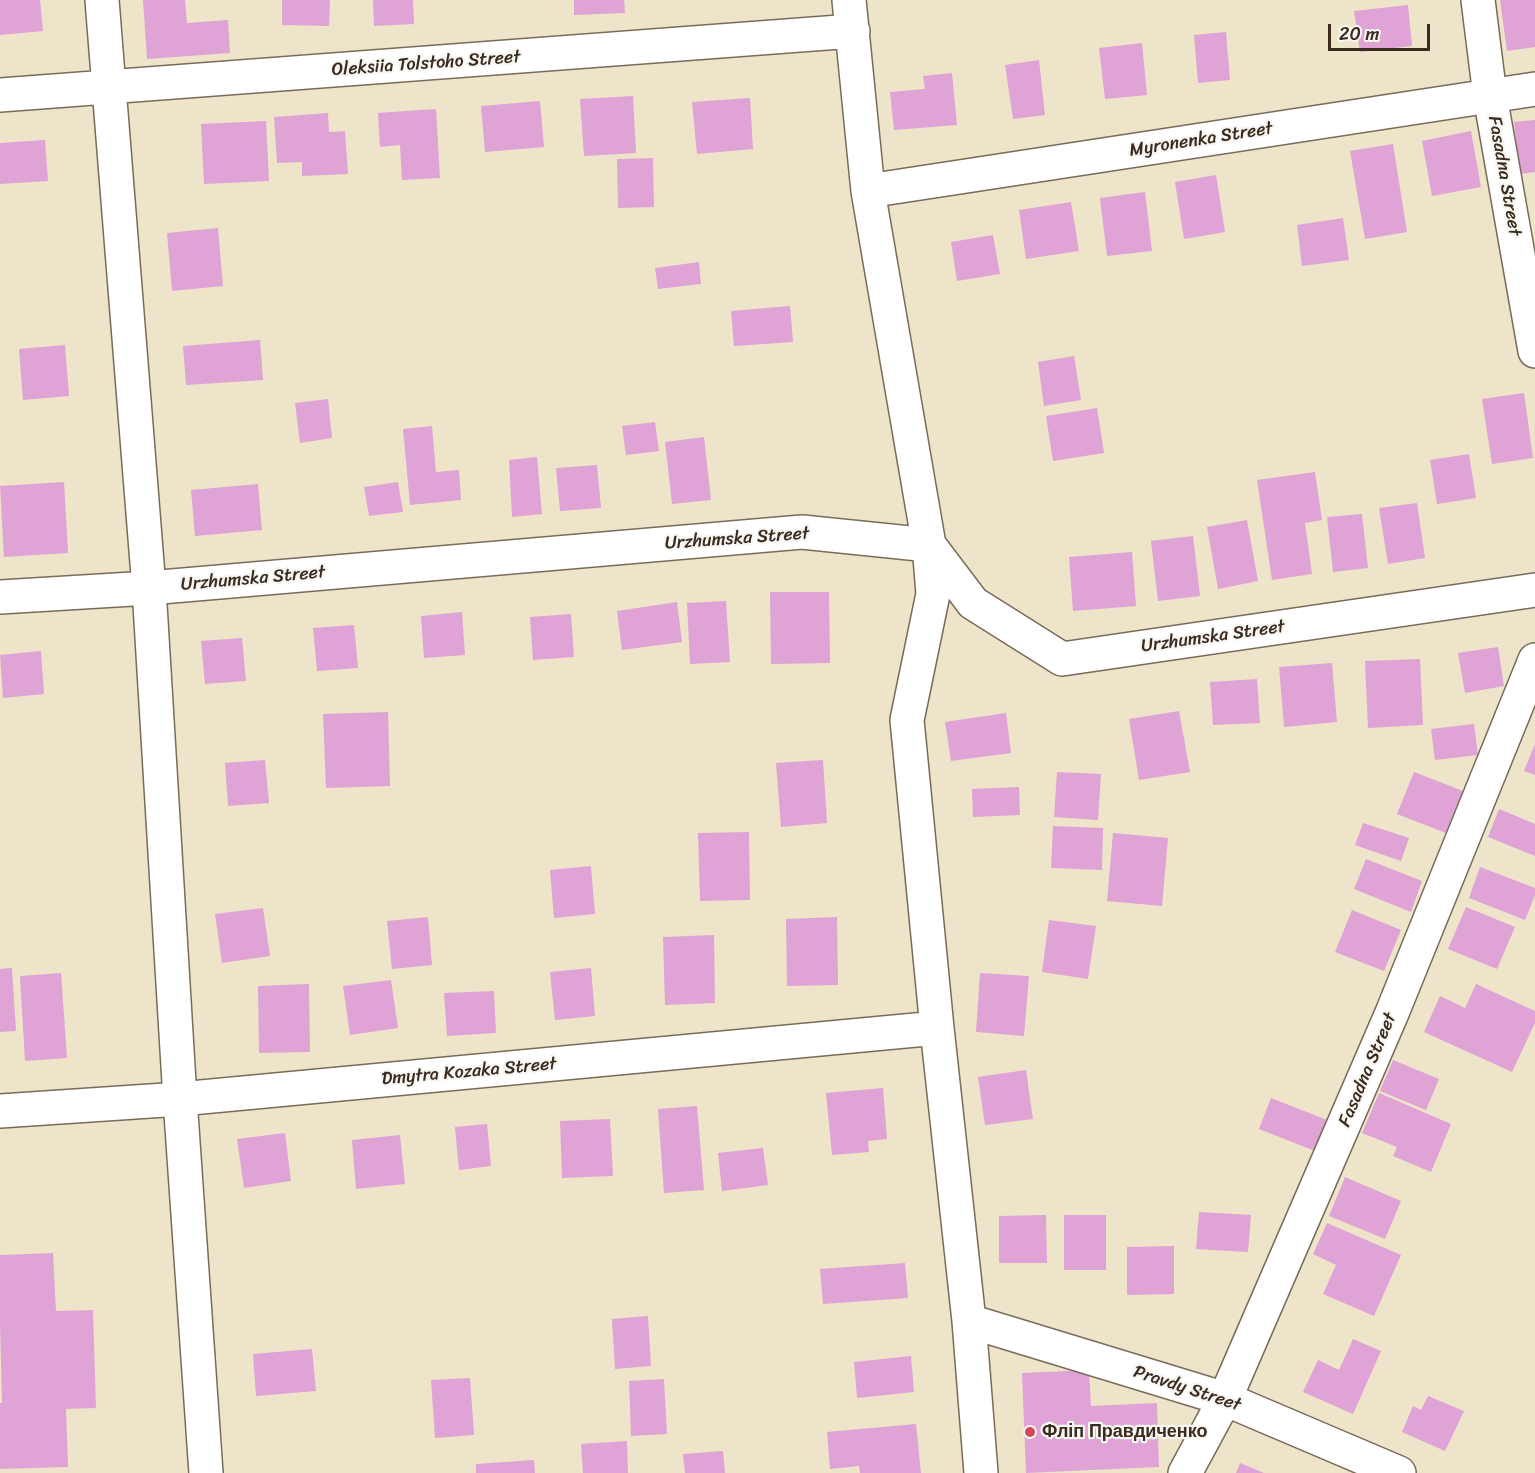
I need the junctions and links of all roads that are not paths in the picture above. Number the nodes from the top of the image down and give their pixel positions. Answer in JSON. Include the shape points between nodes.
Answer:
{"nodes":[{"id":1,"x":102,"y":0,"type":"edge"},
{"id":2,"x":1478,"y":0,"type":"edge"},
{"id":3,"x":851,"y":16,"type":"edge"},
{"id":4,"x":110,"y":88,"type":"junction"},
{"id":5,"x":1535,"y":89,"type":"edge"},
{"id":6,"x":0,"y":95,"type":"edge"},
{"id":7,"x":1490,"y":96,"type":"junction"},
{"id":8,"x":868,"y":191,"type":"junction"},
{"id":9,"x":1535,"y":351,"type":"edge"},
{"id":10,"x":929,"y":545,"type":"junction"},
{"id":11,"x":149,"y":588,"type":"junction"},
{"id":12,"x":1535,"y":590,"type":"edge"},
{"id":13,"x":0,"y":597,"type":"edge"},
{"id":14,"x":1535,"y":660,"type":"edge"},
{"id":15,"x":937,"y":1028,"type":"junction"},
{"id":16,"x":180,"y":1099,"type":"junction"},
{"id":17,"x":0,"y":1111,"type":"edge"},
{"id":18,"x":969,"y":1321,"type":"junction"},
{"id":19,"x":1225,"y":1399,"type":"junction"},
{"id":20,"x":206,"y":1473,"type":"edge"},
{"id":21,"x":981,"y":1473,"type":"edge"},
{"id":22,"x":1185,"y":1473,"type":"edge"},
{"id":23,"x":1399,"y":1473,"type":"edge"}],
"edges":[{"from":1,"to":4,"type":"street"},
{"from":2,"to":7,"type":"street","name":"Fasadna Street"},
{"from":3,"to":4,"type":"street","name":"Oleksiia Tolstoho Street"},
{"from":3,"to":8,"type":"street"},
{"from":4,"to":6,"type":"street","name":"Oleksiia Tolstoho Street"},
{"from":4,"to":11,"type":"street"},
{"from":5,"to":7,"type":"street","name":"Myronenka Street"},
{"from":7,"to":8,"type":"street","name":"Myronenka Street"},
{"from":7,"to":9,"type":"street","name":"Fasadna Street"},
{"from":8,"to":10,"type":"street"},
{"from":10,"to":11,"type":"street","name":"Urzhumska Street","via":[[802,532]]},
{"from":10,"to":12,"type":"street","name":"Urzhumska Street","via":[[973,603],[1062,659]]},
{"from":10,"to":15,"type":"street","via":[[933,594],[907,720]]},
{"from":11,"to":13,"type":"street","name":"Urzhumska Street"},
{"from":11,"to":16,"type":"street"},
{"from":14,"to":19,"type":"street","name":"Fasadna Street","via":[[1392,1013]]},
{"from":15,"to":16,"type":"street","name":"Dmytra Kozaka Street"},
{"from":15,"to":18,"type":"street"},
{"from":16,"to":17,"type":"street","name":"Dmytra Kozaka Street"},
{"from":16,"to":20,"type":"street"},
{"from":18,"to":19,"type":"street","name":"Pravdy Street"},
{"from":18,"to":21,"type":"street"},
{"from":19,"to":22,"type":"street","name":"Fasadna Street"},
{"from":19,"to":23,"type":"street","name":"Pravdy Street"}]}
